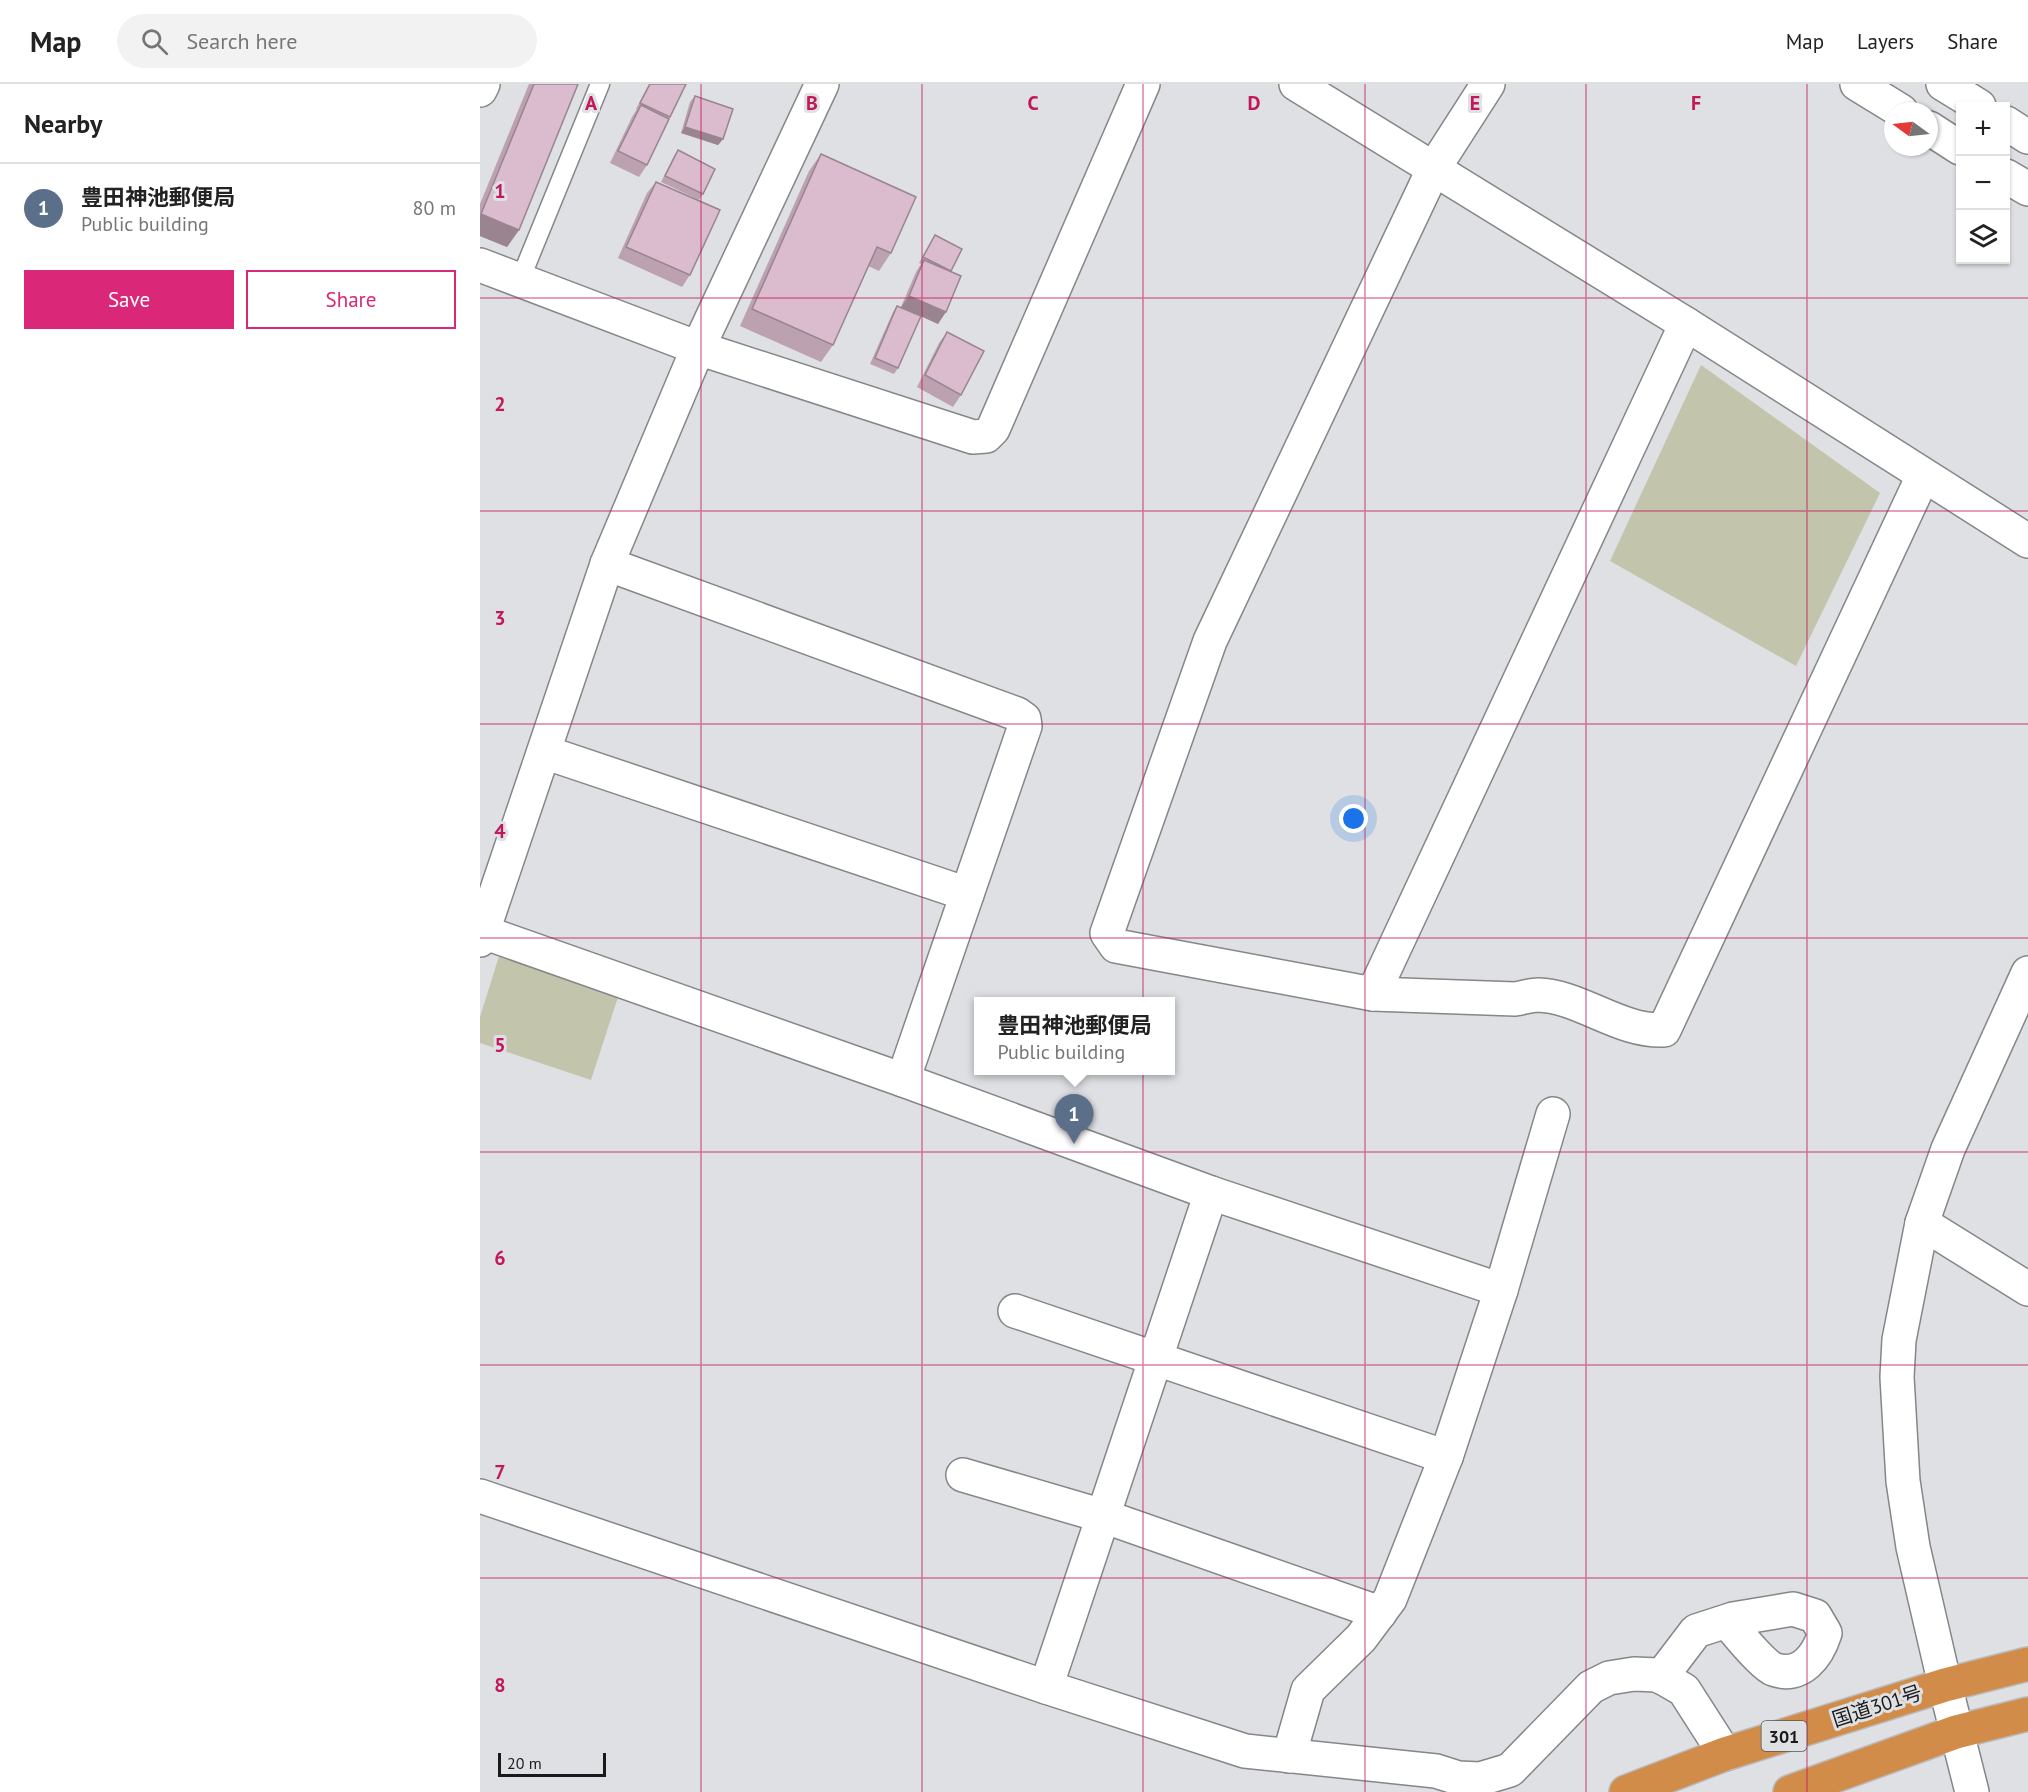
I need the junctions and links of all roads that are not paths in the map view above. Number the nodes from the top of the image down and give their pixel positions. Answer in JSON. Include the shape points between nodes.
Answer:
{"nodes":[{"id":1,"x":483,"y":84,"type":"edge"},
{"id":2,"x":600,"y":84,"type":"edge"},
{"id":3,"x":822,"y":84,"type":"edge"},
{"id":4,"x":1143,"y":84,"type":"edge"},
{"id":5,"x":1296,"y":84,"type":"edge"},
{"id":6,"x":1488,"y":84,"type":"edge"},
{"id":7,"x":1857,"y":84,"type":"edge"},
{"id":8,"x":1943,"y":84,"type":"edge"},
{"id":9,"x":480,"y":90,"type":"edge"},
{"id":10,"x":1886,"y":102,"type":"edge"},
{"id":11,"x":1972,"y":102,"type":"edge"},
{"id":12,"x":2010,"y":126,"type":"edge"},
{"id":13,"x":1938,"y":134,"type":"edge"},
{"id":14,"x":2028,"y":137,"type":"edge"},
{"id":15,"x":1956,"y":145,"type":"edge"},
{"id":16,"x":1434,"y":168,"type":"junction"},
{"id":17,"x":2010,"y":178,"type":"edge"},
{"id":18,"x":2028,"y":189,"type":"edge"},
{"id":19,"x":480,"y":265,"type":"edge"},
{"id":20,"x":520,"y":280,"type":"junction"},
{"id":21,"x":1686,"y":324,"type":"junction"},
{"id":22,"x":698,"y":348,"type":"junction"},
{"id":23,"x":1923,"y":476,"type":"junction"},
{"id":24,"x":2028,"y":541,"type":"edge"},
{"id":25,"x":607,"y":564,"type":"junction"},
{"id":26,"x":544,"y":752,"type":"junction"},
{"id":27,"x":967,"y":894,"type":"junction"},
{"id":28,"x":481,"y":936,"type":"edge"},
{"id":29,"x":2028,"y":973,"type":"edge"},
{"id":30,"x":1373,"y":994,"type":"junction"},
{"id":31,"x":903,"y":1080,"type":"junction"},
{"id":32,"x":1552,"y":1114,"type":"dead end"},
{"id":33,"x":1211,"y":1193,"type":"junction"},
{"id":34,"x":1922,"y":1223,"type":"junction"},
{"id":35,"x":2028,"y":1289,"type":"edge"},
{"id":36,"x":1501,"y":1290,"type":"junction"},
{"id":37,"x":1015,"y":1311,"type":"dead end"},
{"id":38,"x":1157,"y":1358,"type":"junction"},
{"id":39,"x":1446,"y":1457,"type":"junction"},
{"id":40,"x":963,"y":1475,"type":"dead end"},
{"id":41,"x":480,"y":1496,"type":"edge"},
{"id":42,"x":1103,"y":1516,"type":"junction"},
{"id":43,"x":1380,"y":1613,"type":"junction"},
{"id":44,"x":1727,"y":1621,"type":"dead end"},
{"id":45,"x":2028,"y":1664,"type":"edge"},
{"id":46,"x":1661,"y":1677,"type":"junction"},
{"id":47,"x":1945,"y":1685,"type":"junction"},
{"id":48,"x":1046,"y":1687,"type":"junction"},
{"id":49,"x":2028,"y":1714,"type":"edge"},
{"id":50,"x":1956,"y":1732,"type":"junction"},
{"id":51,"x":1725,"y":1754,"type":"junction"},
{"id":52,"x":1289,"y":1756,"type":"junction"},
{"id":53,"x":1626,"y":1792,"type":"edge"},
{"id":54,"x":1790,"y":1792,"type":"edge"},
{"id":55,"x":1972,"y":1792,"type":"edge"}],
"edges":[{"from":1,"to":9,"type":"street"},
{"from":2,"to":20,"type":"lane"},
{"from":3,"to":22,"type":"street"},
{"from":4,"to":22,"type":"street","via":[[993,429],[986,436],[973,437]]},
{"from":5,"to":16,"type":"street"},
{"from":6,"to":16,"type":"street"},
{"from":7,"to":10,"type":"street"},
{"from":8,"to":11,"type":"street"},
{"from":12,"to":14,"type":"street"},
{"from":13,"to":15,"type":"street"},
{"from":16,"to":21,"type":"street"},
{"from":16,"to":30,"type":"street","via":[[1210,641],[1107,933],[1116,946]]},
{"from":17,"to":18,"type":"street"},
{"from":19,"to":20,"type":"street"},
{"from":20,"to":22,"type":"street"},
{"from":21,"to":23,"type":"street"},
{"from":21,"to":30,"type":"street"},
{"from":22,"to":25,"type":"street"},
{"from":23,"to":24,"type":"street"},
{"from":23,"to":30,"type":"street","via":[[1664,1030],[1645,1031],[1538,995],[1515,999]]},
{"from":25,"to":26,"type":"street"},
{"from":25,"to":27,"type":"street","via":[[1024,719],[1025,726]]},
{"from":26,"to":27,"type":"street"},
{"from":26,"to":28,"type":"street"},
{"from":27,"to":31,"type":"street"},
{"from":28,"to":31,"type":"street"},
{"from":29,"to":34,"type":"street","via":[[1948,1149]]},
{"from":31,"to":33,"type":"street"},
{"from":32,"to":36,"type":"street"},
{"from":33,"to":36,"type":"street"},
{"from":33,"to":38,"type":"street"},
{"from":34,"to":35,"type":"street"},
{"from":34,"to":47,"type":"street","via":[[1899,1340],[1898,1416],[1913,1547]]},
{"from":36,"to":39,"type":"street"},
{"from":37,"to":38,"type":"street"},
{"from":38,"to":39,"type":"street"},
{"from":38,"to":42,"type":"street"},
{"from":39,"to":43,"type":"street"},
{"from":40,"to":42,"type":"street"},
{"from":41,"to":48,"type":"street"},
{"from":42,"to":43,"type":"street"},
{"from":42,"to":48,"type":"street"},
{"from":43,"to":52,"type":"street","via":[[1308,1690]]},
{"from":44,"to":46,"type":"street","via":[[1696,1631]]},
{"from":45,"to":47,"type":"highway","name":"国道301号","number":"301"},
{"from":46,"to":51,"type":"street","via":[[1684,1690]]},
{"from":46,"to":52,"type":"street","via":[[1635,1674],[1609,1678],[1590,1687],[1510,1770],[1480,1779]]},
{"from":47,"to":50,"type":"street"},
{"from":47,"to":51,"type":"highway","name":"国道301号","number":"301"},
{"from":48,"to":52,"type":"street","via":[[1245,1751]]},
{"from":49,"to":50,"type":"highway"},
{"from":50,"to":54,"type":"highway"},
{"from":50,"to":55,"type":"street"},
{"from":51,"to":53,"type":"highway","name":"国道301号","number":"301"}]}
